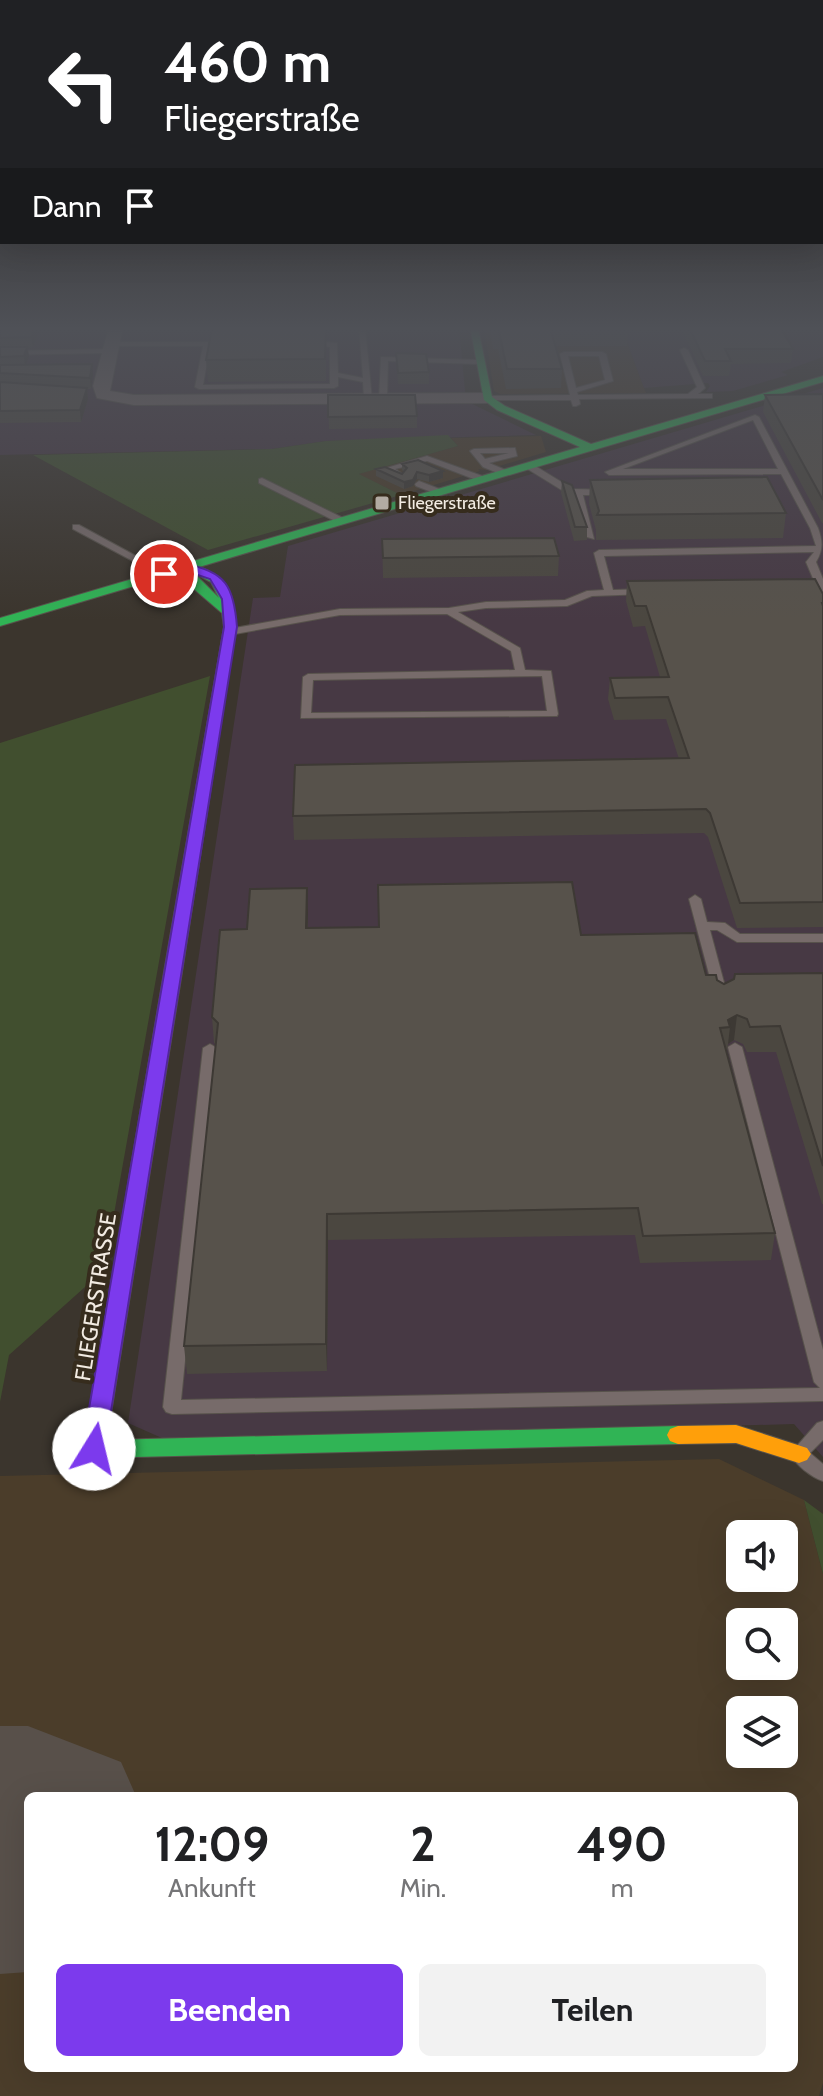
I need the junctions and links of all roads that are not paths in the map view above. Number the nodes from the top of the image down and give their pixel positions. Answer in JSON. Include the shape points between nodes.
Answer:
{"nodes":[{"id":1,"x":539,"y":425,"type":"edge"},
{"id":2,"x":665,"y":425,"type":"edge"},
{"id":3,"x":734,"y":425,"type":"edge"},
{"id":4,"x":759,"y":425,"type":"edge"},
{"id":5,"x":588,"y":447,"type":"junction"},
{"id":6,"x":442,"y":464,"type":"junction"},
{"id":7,"x":529,"y":466,"type":"junction"},
{"id":8,"x":454,"y":468,"type":"junction"},
{"id":9,"x":423,"y":469,"type":"edge"},
{"id":10,"x":483,"y":471,"type":"junction"},
{"id":11,"x":784,"y":471,"type":"junction"},
{"id":12,"x":400,"y":475,"type":"edge"},
{"id":13,"x":262,"y":481,"type":"dead end"},
{"id":14,"x":437,"y":483,"type":"junction"},
{"id":15,"x":419,"y":484,"type":"dead end"},
{"id":16,"x":624,"y":491,"type":"edge"},
{"id":17,"x":578,"y":492,"type":"junction"},
{"id":18,"x":342,"y":521,"type":"junction"},
{"id":19,"x":76,"y":527,"type":"dead end"},
{"id":20,"x":819,"y":528,"type":"edge"},
{"id":21,"x":591,"y":537,"type":"dead end"},
{"id":22,"x":821,"y":549,"type":"junction"},
{"id":23,"x":185,"y":567,"type":"junction"},
{"id":24,"x":164,"y":574,"type":"junction"},
{"id":25,"x":823,"y":591,"type":"edge"},
{"id":26,"x":609,"y":592,"type":"junction"},
{"id":27,"x":655,"y":592,"type":"edge"},
{"id":28,"x":808,"y":592,"type":"edge"},
{"id":29,"x":449,"y":611,"type":"junction"},
{"id":30,"x":0,"y":622,"type":"edge"},
{"id":31,"x":229,"y":632,"type":"junction"},
{"id":32,"x":521,"y":673,"type":"junction"},
{"id":33,"x":695,"y":899,"type":"dead end"},
{"id":34,"x":702,"y":926,"type":"junction"},
{"id":35,"x":823,"y":938,"type":"edge"},
{"id":36,"x":722,"y":1002,"type":"edge"},
{"id":37,"x":735,"y":1047,"type":"dead end"},
{"id":38,"x":210,"y":1048,"type":"dead end"},
{"id":39,"x":823,"y":1382,"type":"edge"},
{"id":40,"x":823,"y":1394,"type":"edge"},
{"id":41,"x":823,"y":1428,"type":"edge"},
{"id":42,"x":799,"y":1454,"type":"junction"},
{"id":43,"x":823,"y":1474,"type":"edge"}],
"edges":[{"from":1,"to":5,"type":"street"},
{"from":2,"to":5,"type":"street"},
{"from":3,"to":11,"type":"lane","via":[[609,472]]},
{"from":4,"to":11,"type":"lane"},
{"from":5,"to":7,"type":"street"},
{"from":6,"to":8,"type":"lane"},
{"from":6,"to":9,"type":"lane"},
{"from":6,"to":12,"type":"lane","via":[[427,458],[387,469]]},
{"from":7,"to":10,"type":"street","via":[[505,473]]},
{"from":7,"to":17,"type":"lane"},
{"from":8,"to":10,"type":"lane"},
{"from":8,"to":14,"type":"lane"},
{"from":10,"to":14,"type":"street"},
{"from":11,"to":20,"type":"lane"},
{"from":13,"to":18,"type":"lane"},
{"from":14,"to":15,"type":"lane"},
{"from":14,"to":18,"type":"street"},
{"from":16,"to":17,"type":"lane"},
{"from":17,"to":21,"type":"lane"},
{"from":18,"to":23,"type":"street"},
{"from":19,"to":24,"type":"lane"},
{"from":20,"to":22,"type":"lane"},
{"from":22,"to":25,"type":"lane","via":[[811,562]]},
{"from":22,"to":26,"type":"lane","via":[[599,553]]},
{"from":23,"to":24,"type":"street"},
{"from":23,"to":31,"type":"street","name":"FLIEGERSTRASSE","via":[[206,571],[219,582],[229,599]]},
{"from":24,"to":30,"type":"street"},
{"from":25,"to":28,"type":"lane"},
{"from":26,"to":27,"type":"lane"},
{"from":26,"to":29,"type":"lane","via":[[567,603]]},
{"from":29,"to":31,"type":"lane","via":[[340,612]]},
{"from":29,"to":32,"type":"lane","via":[[516,650]]},
{"from":31,"to":42,"type":"street","name":"FLIEGERSTRASSE","via":[[94,1449],[736,1434]]},
{"from":32,"to":32,"type":"lane","via":[[308,677],[305,716],[553,714],[547,673]]},
{"from":33,"to":34,"type":"lane"},
{"from":34,"to":35,"type":"lane","via":[[720,926],[737,938]]},
{"from":34,"to":36,"type":"lane"},
{"from":37,"to":39,"type":"lane"},
{"from":38,"to":40,"type":"lane","via":[[172,1407]]},
{"from":41,"to":42,"type":"lane"},
{"from":42,"to":43,"type":"lane","name":"FLIEGERSTRASSE"}]}
